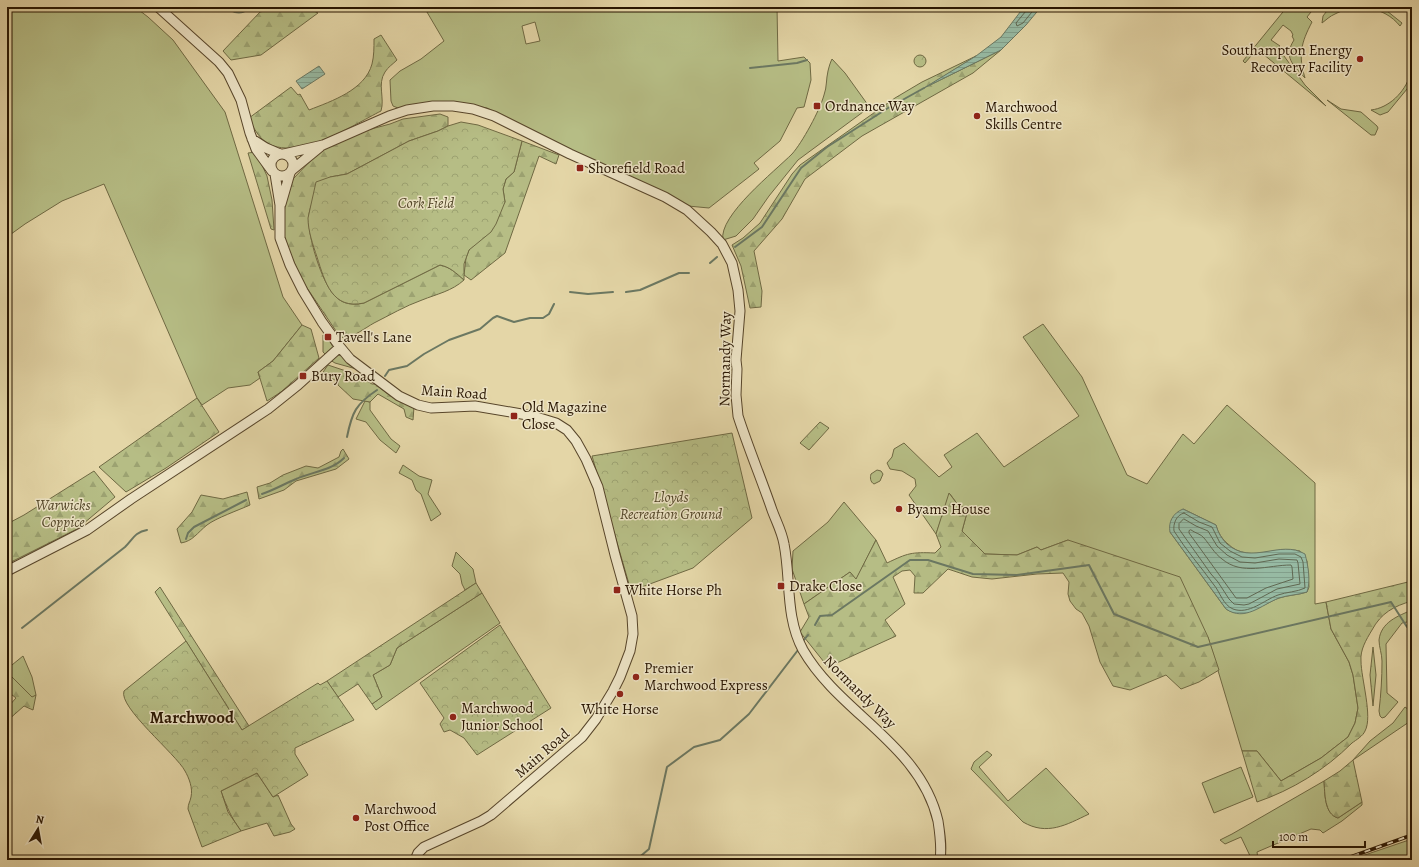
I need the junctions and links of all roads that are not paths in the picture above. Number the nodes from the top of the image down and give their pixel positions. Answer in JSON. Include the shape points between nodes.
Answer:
{"nodes":[{"id":1,"x":158,"y":7,"type":"edge"},
{"id":2,"x":252,"y":139,"type":"junction"},
{"id":3,"x":323,"y":145,"type":"junction"},
{"id":4,"x":282,"y":154,"type":"junction"},
{"id":5,"x":273,"y":172,"type":"junction"},
{"id":6,"x":291,"y":172,"type":"junction"},
{"id":7,"x":280,"y":205,"type":"junction"},
{"id":8,"x":340,"y":347,"type":"junction"},
{"id":9,"x":7,"y":571,"type":"edge"},
{"id":10,"x":415,"y":860,"type":"edge"},
{"id":11,"x":940,"y":860,"type":"edge"}],
"edges":[{"from":1,"to":2,"type":"street","via":[[228,73],[241,100]]},
{"from":2,"to":4,"type":"street"},
{"from":2,"to":5,"type":"street"},
{"from":3,"to":4,"type":"street","name":"Normandy Way"},
{"from":3,"to":6,"type":"street","name":"Normandy Way"},
{"from":3,"to":11,"type":"street","name":"Normandy Way","via":[[408,110],[433,106],[473,109],[494,116],[665,197],[687,210],[722,244],[732,263],[739,297],[736,360],[738,416],[784,543],[790,610],[796,634],[808,658],[823,677],[894,747],[919,776],[929,794],[936,816],[940,837]]},
{"from":4,"to":5,"type":"street","via":[[272,161]]},
{"from":4,"to":6,"type":"street","via":[[292,160]]},
{"from":5,"to":6,"type":"street","via":[[282,177]]},
{"from":5,"to":7,"type":"street"},
{"from":6,"to":7,"type":"street"},
{"from":7,"to":8,"type":"street","name":"Main Road","via":[[280,238],[290,265],[314,309]]},
{"from":8,"to":9,"type":"street","via":[[268,409],[87,530]]},
{"from":8,"to":10,"type":"street","name":"Main Road","via":[[350,359],[376,380],[418,406],[431,408],[466,405],[542,418],[556,423],[573,436],[595,478],[632,620],[632,644],[620,677],[603,709],[582,737],[491,815],[424,847]]}]}
